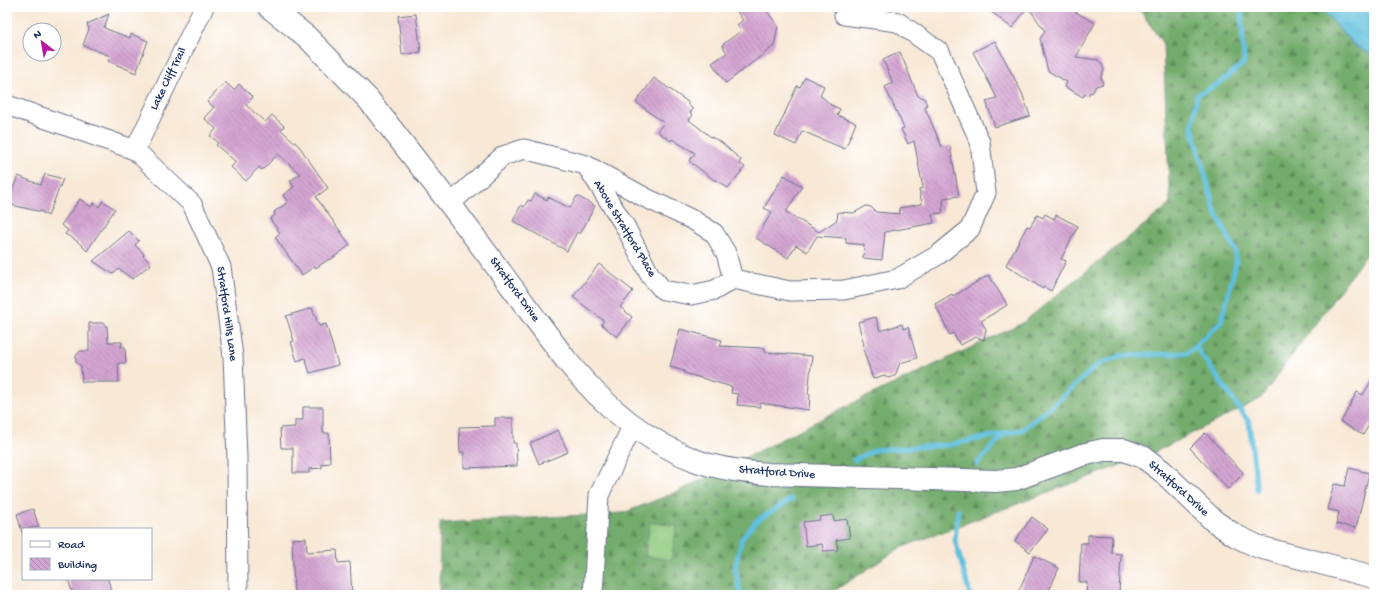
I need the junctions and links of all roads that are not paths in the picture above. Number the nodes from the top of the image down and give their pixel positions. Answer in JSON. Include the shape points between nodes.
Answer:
{"nodes":[{"id":1,"x":204,"y":7,"type":"edge"},
{"id":2,"x":269,"y":7,"type":"edge"},
{"id":3,"x":844,"y":15,"type":"dead end"},
{"id":4,"x":7,"y":105,"type":"edge"},
{"id":5,"x":135,"y":150,"type":"junction"},
{"id":6,"x":586,"y":166,"type":"junction"},
{"id":7,"x":450,"y":204,"type":"junction"},
{"id":8,"x":732,"y":279,"type":"junction"},
{"id":9,"x":633,"y":425,"type":"junction"},
{"id":10,"x":1374,"y":577,"type":"edge"},
{"id":11,"x":238,"y":595,"type":"edge"},
{"id":12,"x":593,"y":595,"type":"edge"}],
"edges":[{"from":1,"to":5,"type":"street","name":"Lake Cliff Trail"},
{"from":2,"to":7,"type":"street","name":"Stratford Drive","via":[[307,37],[368,99]]},
{"from":3,"to":8,"type":"street","via":[[898,22],[940,52],[980,142],[986,193],[970,229],[938,255],[897,279],[844,290],[790,291]]},
{"from":4,"to":5,"type":"street","name":"Stratford Hills Lane"},
{"from":5,"to":11,"type":"street","name":"Stratford Hills Lane","via":[[192,204],[221,267],[233,356]]},
{"from":6,"to":7,"type":"street","name":"Above Stratford Place","via":[[524,149],[503,156]]},
{"from":6,"to":8,"type":"street","name":"Above Stratford Place","via":[[714,233],[726,253]]},
{"from":6,"to":8,"type":"street","name":"Above Stratford Place","via":[[625,226],[650,275],[663,290],[691,295],[715,290]]},
{"from":7,"to":9,"type":"street","name":"Stratford Drive","via":[[566,360],[586,384]]},
{"from":9,"to":10,"type":"street","name":"Stratford Drive","via":[[665,446],[697,461],[736,471],[768,474],[996,481],[1016,479],[1103,450],[1124,450],[1142,458],[1162,472],[1203,511],[1236,536],[1259,547]]},
{"from":9,"to":12,"type":"street","via":[[599,495]]}]}
